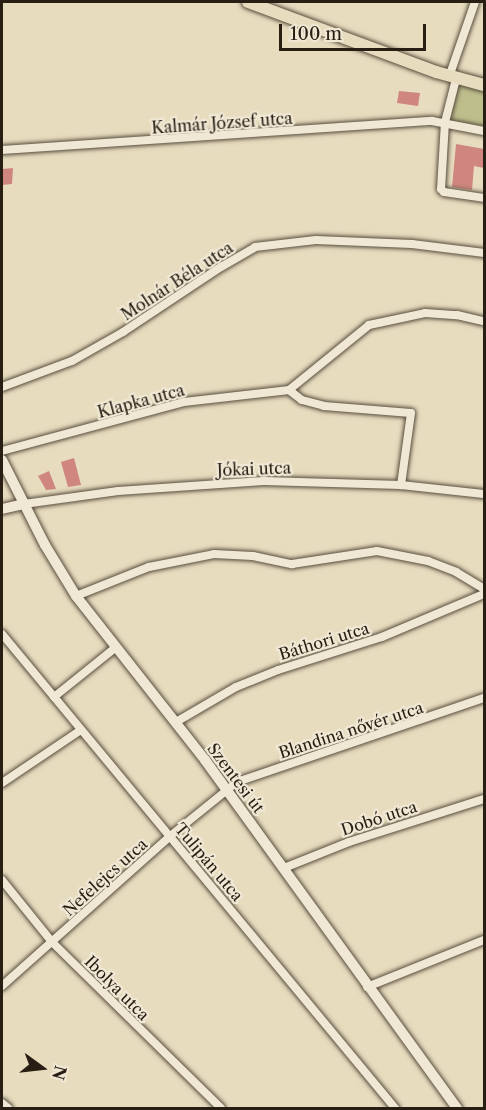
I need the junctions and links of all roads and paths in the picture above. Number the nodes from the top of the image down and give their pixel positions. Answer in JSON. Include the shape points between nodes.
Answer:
{"nodes":[{"id":1,"x":248,"y":2,"type":"edge"},
{"id":2,"x":475,"y":2,"type":"edge"},
{"id":3,"x":452,"y":78,"type":"junction"},
{"id":4,"x":484,"y":85,"type":"edge"},
{"id":5,"x":445,"y":122,"type":"junction"},
{"id":6,"x":484,"y":130,"type":"edge"},
{"id":7,"x":2,"y":150,"type":"edge"},
{"id":8,"x":484,"y":198,"type":"edge"},
{"id":9,"x":484,"y":253,"type":"edge"},
{"id":10,"x":484,"y":321,"type":"edge"},
{"id":11,"x":2,"y":387,"type":"edge"},
{"id":12,"x":289,"y":390,"type":"junction"},
{"id":13,"x":2,"y":451,"type":"edge"},
{"id":14,"x":2,"y":460,"type":"edge"},
{"id":15,"x":401,"y":485,"type":"junction"},
{"id":16,"x":484,"y":494,"type":"edge"},
{"id":17,"x":24,"y":504,"type":"junction"},
{"id":18,"x":2,"y":508,"type":"edge"},
{"id":19,"x":484,"y":589,"type":"edge"},
{"id":20,"x":484,"y":594,"type":"edge"},
{"id":21,"x":76,"y":596,"type":"junction"},
{"id":22,"x":2,"y":634,"type":"edge"},
{"id":23,"x":115,"y":648,"type":"junction"},
{"id":24,"x":54,"y":697,"type":"junction"},
{"id":25,"x":484,"y":698,"type":"edge"},
{"id":26,"x":176,"y":723,"type":"junction"},
{"id":27,"x":81,"y":730,"type":"junction"},
{"id":28,"x":2,"y":783,"type":"edge"},
{"id":29,"x":226,"y":789,"type":"junction"},
{"id":30,"x":484,"y":799,"type":"edge"},
{"id":31,"x":169,"y":837,"type":"junction"},
{"id":32,"x":284,"y":867,"type":"junction"},
{"id":33,"x":2,"y":880,"type":"edge"},
{"id":34,"x":484,"y":939,"type":"edge"},
{"id":35,"x":52,"y":942,"type":"junction"},
{"id":36,"x":2,"y":986,"type":"edge"},
{"id":37,"x":367,"y":987,"type":"junction"},
{"id":38,"x":2,"y":1103,"type":"edge"},
{"id":39,"x":8,"y":1108,"type":"edge"},
{"id":40,"x":221,"y":1108,"type":"edge"},
{"id":41,"x":395,"y":1108,"type":"edge"},
{"id":42,"x":457,"y":1108,"type":"edge"}],
"edges":[{"from":1,"to":3,"type":"main road"},
{"from":2,"to":3,"type":"street"},
{"from":3,"to":4,"type":"main road"},
{"from":3,"to":5,"type":"street"},
{"from":5,"to":6,"type":"street","name":"Kalmár József utca"},
{"from":5,"to":7,"type":"street","name":"Kalmár József utca"},
{"from":5,"to":8,"type":"street","via":[[441,189]]},
{"from":9,"to":11,"type":"street","name":"Molnár Béla utca","via":[[412,244],[316,240],[255,247],[72,361]]},
{"from":10,"to":12,"type":"street","via":[[425,313],[369,325]]},
{"from":12,"to":13,"type":"street","name":"Klapka utca","via":[[184,402]]},
{"from":12,"to":15,"type":"street","via":[[302,400],[324,406],[411,413]]},
{"from":14,"to":17,"type":"street","name":"Szentesi út"},
{"from":15,"to":16,"type":"street","name":"Jókai utca"},
{"from":15,"to":17,"type":"street","name":"Jókai utca","via":[[264,481],[118,491]]},
{"from":17,"to":18,"type":"street"},
{"from":17,"to":21,"type":"street","name":"Szentesi út"},
{"from":19,"to":21,"type":"street","via":[[428,561],[377,552],[292,564],[214,554],[148,567]]},
{"from":20,"to":26,"type":"street","name":"Báthori utca","via":[[382,637],[236,687]]},
{"from":21,"to":23,"type":"street","name":"Szentesi út"},
{"from":22,"to":24,"type":"street","name":"Tulipán utca"},
{"from":23,"to":24,"type":"street"},
{"from":23,"to":26,"type":"street","name":"Szentesi út"},
{"from":24,"to":27,"type":"street","name":"Tulipán utca"},
{"from":25,"to":29,"type":"street","name":"Blandina nővér utca"},
{"from":26,"to":29,"type":"street","name":"Szentesi út"},
{"from":27,"to":28,"type":"street"},
{"from":27,"to":31,"type":"street","name":"Tulipán utca"},
{"from":29,"to":31,"type":"street","name":"Nefelejcs utca"},
{"from":29,"to":32,"type":"street","name":"Szentesi út"},
{"from":30,"to":32,"type":"street","name":"Dobó utca"},
{"from":31,"to":35,"type":"street","name":"Nefelejcs utca"},
{"from":31,"to":41,"type":"street","name":"Tulipán utca"},
{"from":32,"to":37,"type":"street","name":"Szentesi út"},
{"from":33,"to":35,"type":"street","name":"Ibolya utca"},
{"from":34,"to":37,"type":"street"},
{"from":35,"to":36,"type":"street","name":"Nefelejcs utca"},
{"from":35,"to":40,"type":"street","name":"Ibolya utca"},
{"from":37,"to":42,"type":"street","name":"Szentesi út"},
{"from":38,"to":39,"type":"street"}]}
